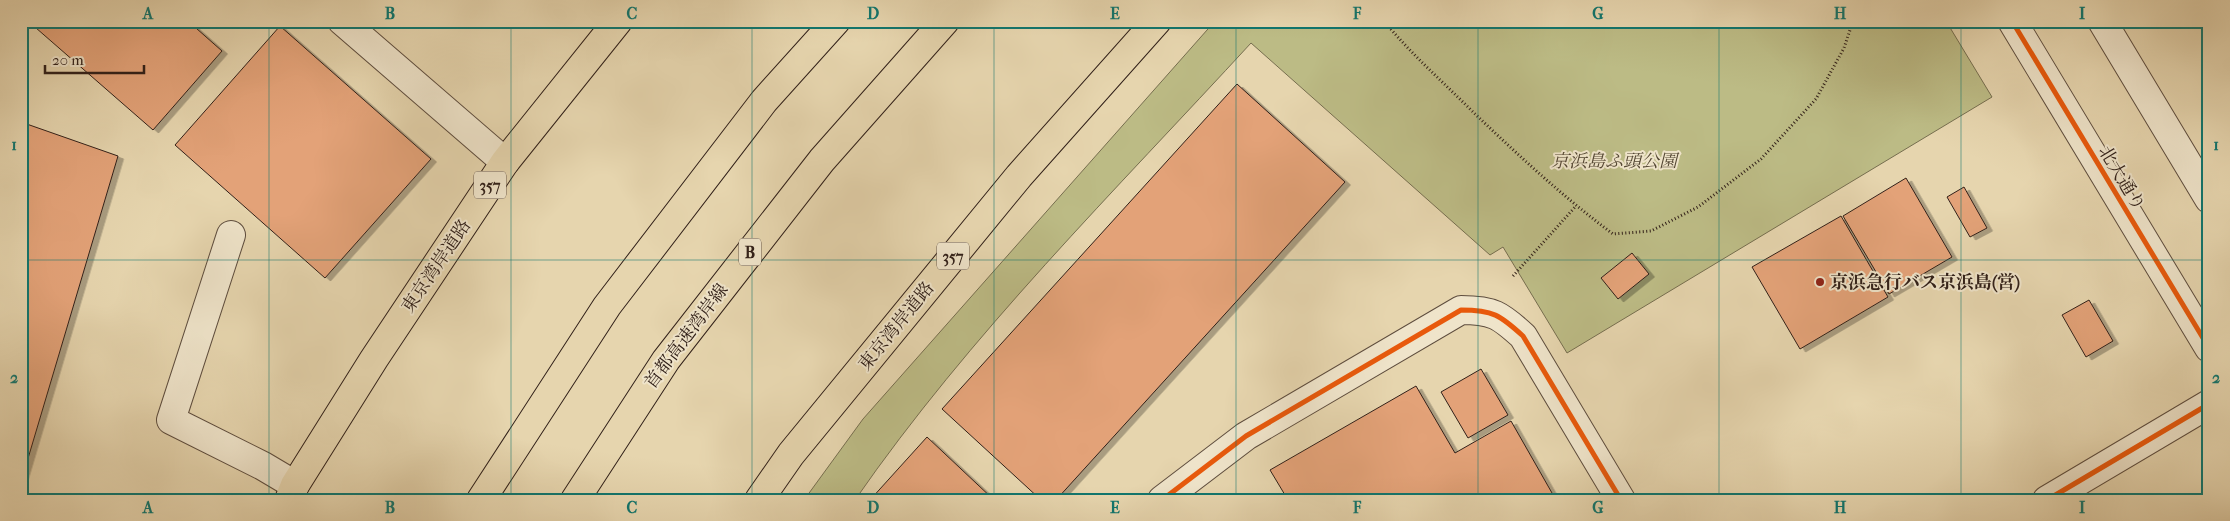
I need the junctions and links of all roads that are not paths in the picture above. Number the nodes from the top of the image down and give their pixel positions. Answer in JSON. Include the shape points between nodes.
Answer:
{"nodes":[{"id":1,"x":342,"y":21,"type":"edge"},
{"id":2,"x":618,"y":21,"type":"edge"},
{"id":3,"x":836,"y":21,"type":"edge"},
{"id":4,"x":945,"y":21,"type":"edge"},
{"id":5,"x":1157,"y":21,"type":"edge"},
{"id":6,"x":2012,"y":21,"type":"edge"},
{"id":7,"x":2102,"y":21,"type":"edge"},
{"id":8,"x":505,"y":162,"type":"junction"},
{"id":9,"x":2209,"y":199,"type":"edge"},
{"id":10,"x":231,"y":235,"type":"dead end"},
{"id":11,"x":2209,"y":348,"type":"edge"},
{"id":12,"x":2209,"y":404,"type":"edge"},
{"id":13,"x":290,"y":494,"type":"edge"},
{"id":14,"x":481,"y":500,"type":"edge"},
{"id":15,"x":575,"y":500,"type":"edge"},
{"id":16,"x":759,"y":500,"type":"edge"},
{"id":17,"x":1162,"y":500,"type":"edge"},
{"id":18,"x":1621,"y":500,"type":"edge"},
{"id":19,"x":2047,"y":500,"type":"edge"}],
"edges":[{"from":1,"to":8,"type":"street"},
{"from":2,"to":8,"type":"highway","name":"東京湾岸道路","number":"357"},
{"from":3,"to":14,"type":"highway","via":[[764,101],[607,306]]},
{"from":4,"to":15,"type":"highway","name":"首都高速湾岸線","number":"B","via":[[822,160],[666,360]]},
{"from":5,"to":16,"type":"highway","name":"東京湾岸道路","number":"357","via":[[1019,176],[791,454]]},
{"from":6,"to":11,"type":"street","name":"北大通り"},
{"from":7,"to":9,"type":"street"},
{"from":8,"to":13,"type":"highway","name":"東京湾岸道路","number":"357","via":[[374,359]]},
{"from":10,"to":13,"type":"street","via":[[171,420],[263,466]]},
{"from":12,"to":19,"type":"street"},
{"from":17,"to":18,"type":"street","via":[[1254,431],[1461,310],[1484,310],[1504,319],[1523,336]]}]}
